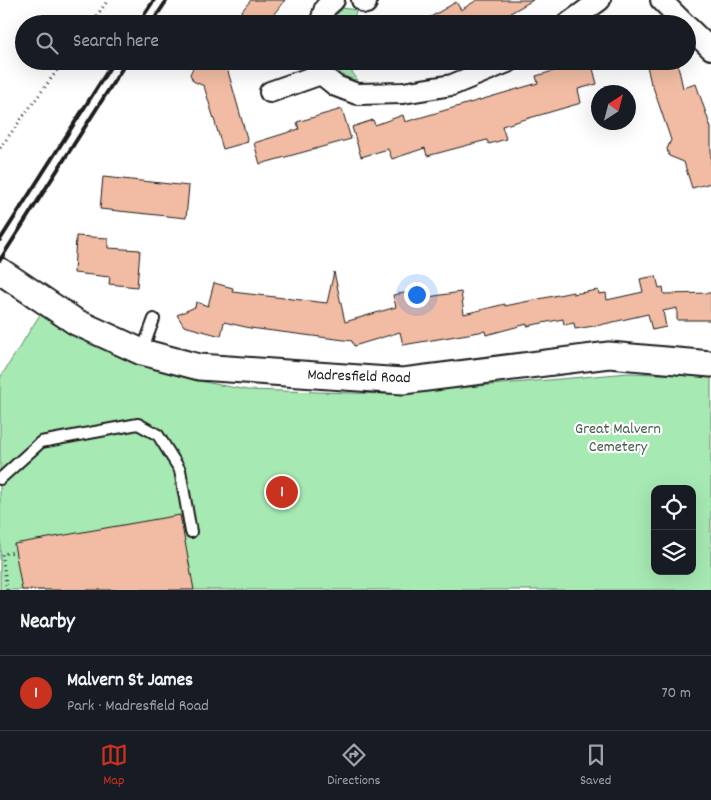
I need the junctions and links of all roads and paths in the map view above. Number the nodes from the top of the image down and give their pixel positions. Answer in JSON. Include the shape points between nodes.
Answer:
{"nodes":[{"id":1,"x":108,"y":0,"type":"edge"},
{"id":2,"x":334,"y":0,"type":"edge"},
{"id":3,"x":600,"y":0,"type":"edge"},
{"id":4,"x":661,"y":0,"type":"edge"},
{"id":5,"x":97,"y":15,"type":"edge"},
{"id":6,"x":323,"y":15,"type":"edge"},
{"id":7,"x":579,"y":15,"type":"edge"},
{"id":8,"x":676,"y":15,"type":"edge"},
{"id":9,"x":696,"y":35,"type":"edge"},
{"id":10,"x":711,"y":49,"type":"edge"},
{"id":11,"x":57,"y":70,"type":"edge"},
{"id":12,"x":314,"y":70,"type":"edge"},
{"id":13,"x":323,"y":70,"type":"edge"},
{"id":14,"x":488,"y":70,"type":"edge"},
{"id":15,"x":270,"y":92,"type":"dead end"},
{"id":16,"x":0,"y":148,"type":"edge"},
{"id":17,"x":0,"y":271,"type":"edge"},
{"id":18,"x":154,"y":319,"type":"dead end"},
{"id":19,"x":142,"y":352,"type":"junction"},
{"id":20,"x":711,"y":364,"type":"edge"},
{"id":21,"x":0,"y":479,"type":"edge"},
{"id":22,"x":191,"y":532,"type":"dead end"},
{"id":23,"x":15,"y":552,"type":"dead end"},
{"id":24,"x":7,"y":590,"type":"edge"}],
"edges":[{"from":1,"to":5,"type":"path"},
{"from":2,"to":6,"type":"street"},
{"from":3,"to":7,"type":"street"},
{"from":4,"to":8,"type":"street"},
{"from":9,"to":10,"type":"street"},
{"from":11,"to":16,"type":"path"},
{"from":12,"to":15,"type":"street"},
{"from":13,"to":14,"type":"street","via":[[336,86],[357,94],[403,93],[452,85]]},
{"from":17,"to":19,"type":"street","name":"Madresfield Road","via":[[76,322]]},
{"from":18,"to":19,"type":"lane"},
{"from":19,"to":20,"type":"street","name":"Madresfield Road","via":[[199,367],[402,381],[608,355]]},
{"from":21,"to":22,"type":"lane","via":[[41,442],[138,424],[158,435],[180,470]]},
{"from":23,"to":24,"type":"path","via":[[2,554]]}]}
